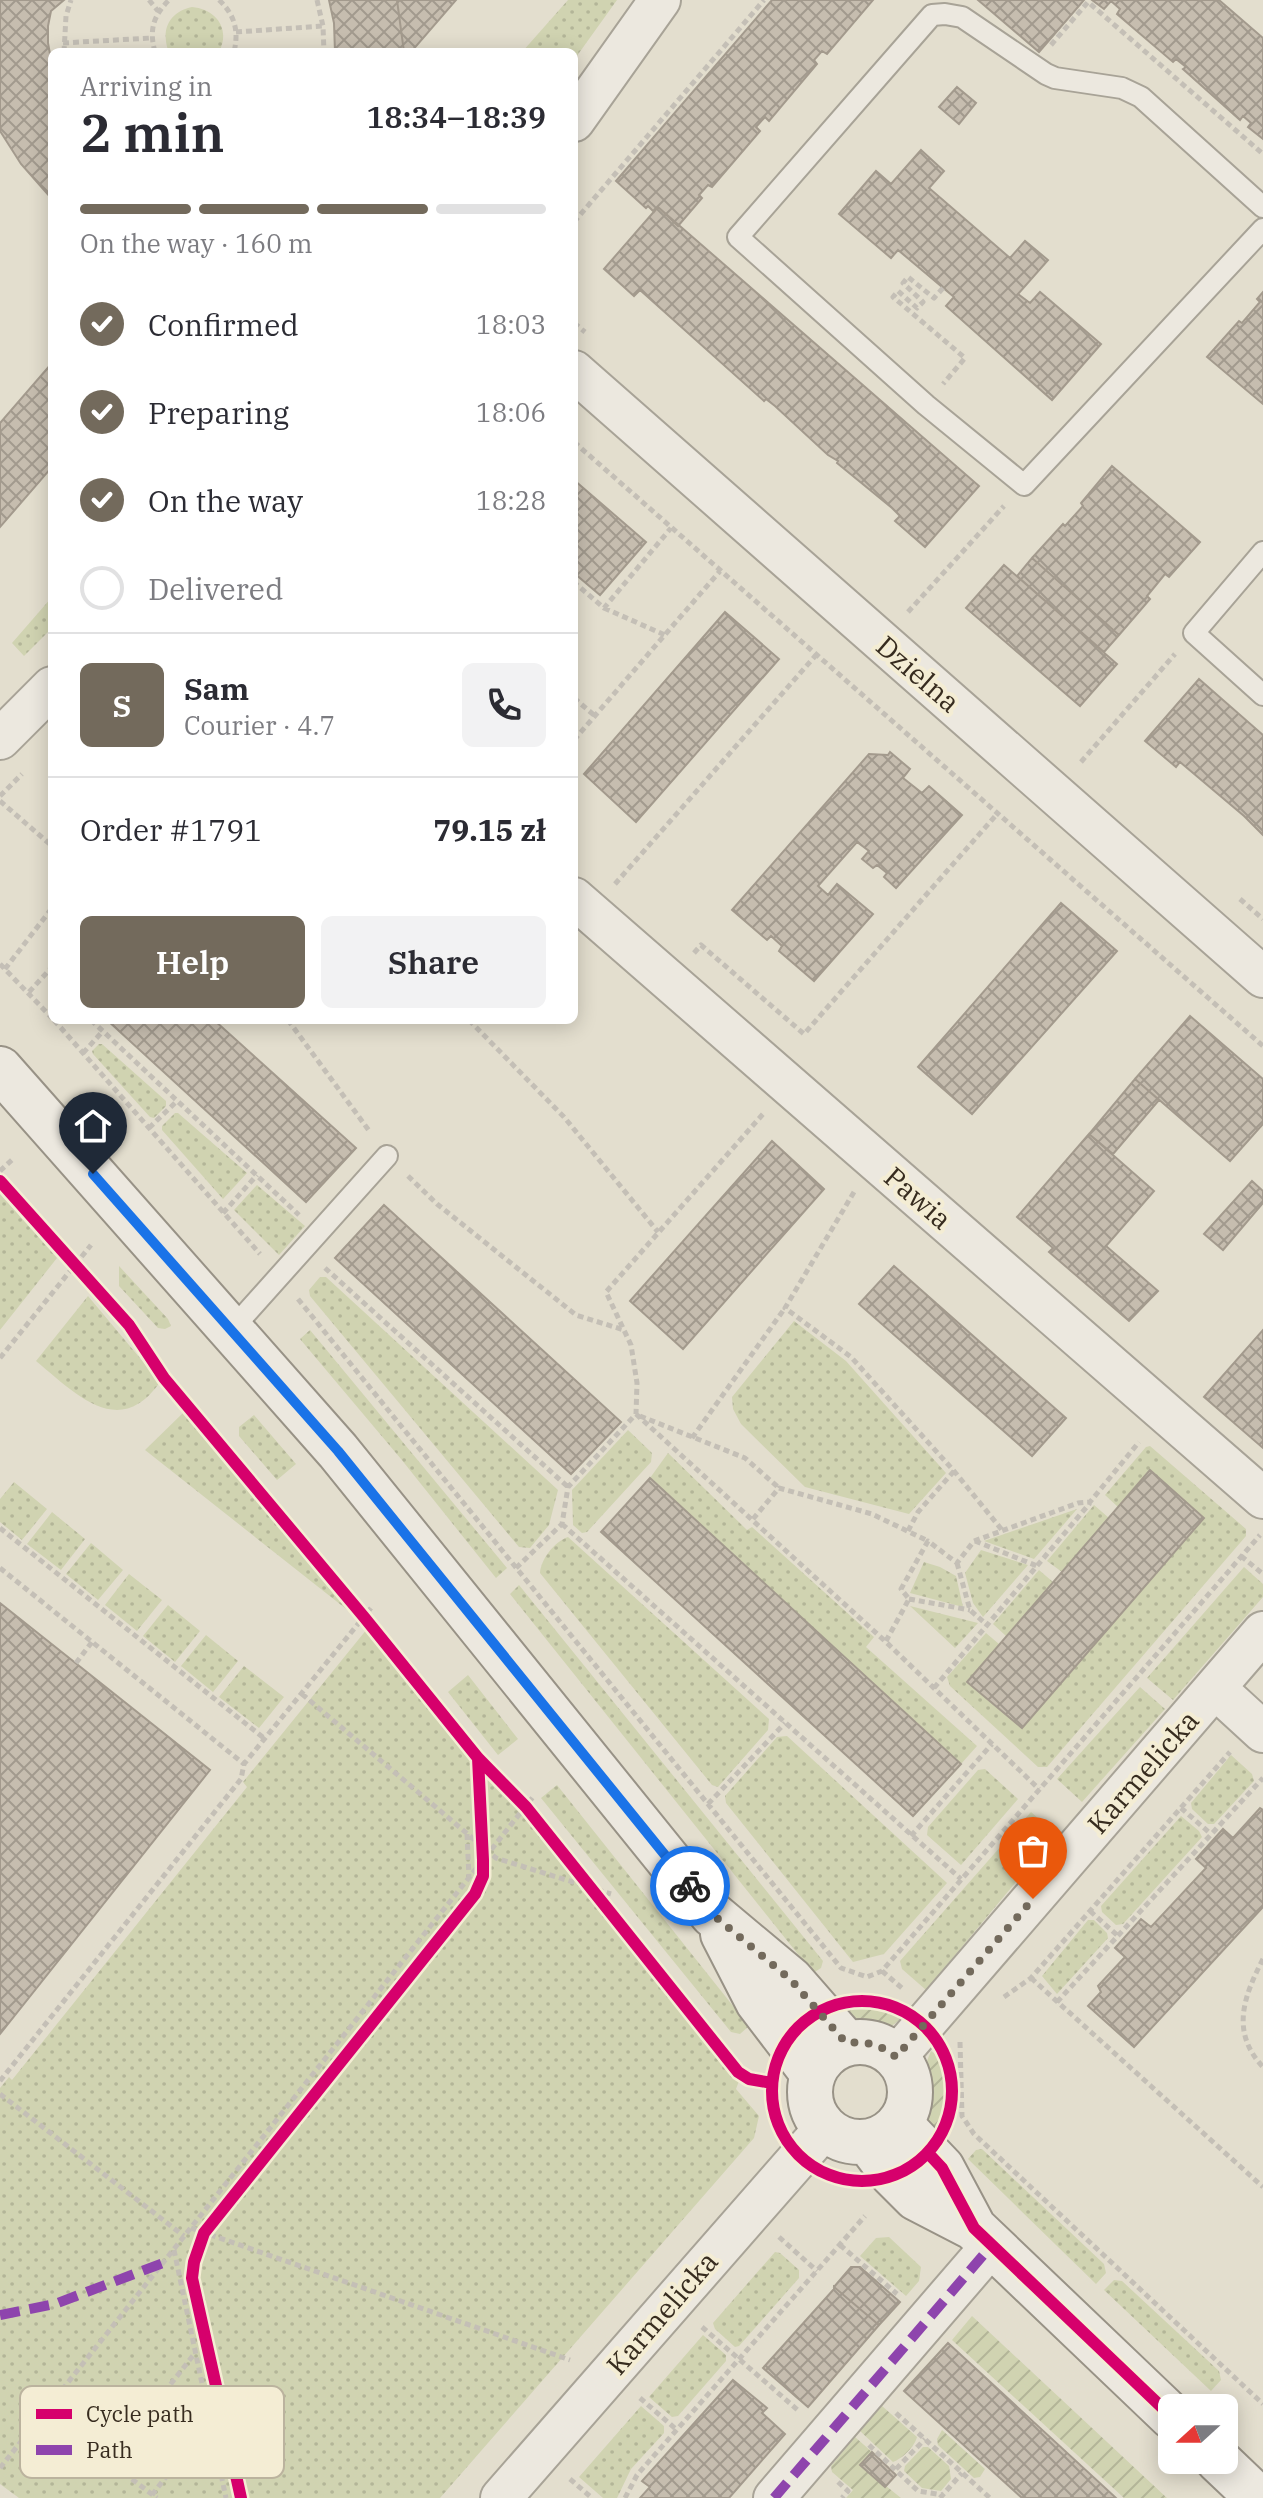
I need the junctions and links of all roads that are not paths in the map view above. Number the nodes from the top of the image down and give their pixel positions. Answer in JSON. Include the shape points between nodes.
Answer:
{"nodes":[{"id":1,"x":660,"y":0,"type":"edge"},
{"id":2,"x":578,"y":115,"type":"edge"},
{"id":3,"x":1263,"y":207,"type":"edge"},
{"id":4,"x":1263,"y":229,"type":"edge"},
{"id":5,"x":578,"y":375,"type":"edge"},
{"id":6,"x":1263,"y":552,"type":"edge"},
{"id":7,"x":48,"y":691,"type":"edge"},
{"id":8,"x":1263,"y":695,"type":"edge"},
{"id":9,"x":0,"y":739,"type":"edge"},
{"id":10,"x":578,"y":901,"type":"edge"},
{"id":11,"x":1263,"y":977,"type":"edge"},
{"id":12,"x":0,"y":1069,"type":"edge"},
{"id":13,"x":387,"y":1156,"type":"road end"},
{"id":14,"x":232,"y":1329,"type":"junction"},
{"id":15,"x":1263,"y":1498,"type":"edge"},
{"id":16,"x":1263,"y":1632,"type":"edge"},
{"id":17,"x":1215,"y":1688,"type":"junction"},
{"id":18,"x":1248,"y":1740,"type":"edge"},
{"id":19,"x":712,"y":1914,"type":"junction"},
{"id":20,"x":909,"y":2041,"type":"junction"},
{"id":21,"x":846,"y":2043,"type":"junction"},
{"id":22,"x":813,"y":2074,"type":"junction"},
{"id":23,"x":825,"y":2128,"type":"junction"},
{"id":24,"x":899,"y":2140,"type":"junction"},
{"id":25,"x":983,"y":2236,"type":"junction"},
{"id":26,"x":1158,"y":2404,"type":"edge"},
{"id":27,"x":1233,"y":2474,"type":"edge"},
{"id":28,"x":501,"y":2498,"type":"edge"},
{"id":29,"x":774,"y":2498,"type":"edge"},
{"id":30,"x":1258,"y":2498,"type":"edge"}],
"edges":[{"from":1,"to":2,"type":"street"},
{"from":3,"to":4,"type":"lane","via":[[1141,97],[1122,88],[1046,74],[962,17],[945,14],[932,15],[738,237],[1024,485]]},
{"from":5,"to":11,"type":"street","name":"Dzielna"},
{"from":6,"to":8,"type":"lane","via":[[1194,633]]},
{"from":7,"to":9,"type":"street"},
{"from":10,"to":15,"type":"street","name":"Pawia"},
{"from":12,"to":14,"type":"street"},
{"from":13,"to":14,"type":"lane"},
{"from":14,"to":19,"type":"street","via":[[338,1451]]},
{"from":16,"to":17,"type":"street","name":"Karmelicka"},
{"from":17,"to":18,"type":"street"},
{"from":17,"to":20,"type":"street","name":"Karmelicka"},
{"from":19,"to":21,"type":"street","via":[[791,1980]]},
{"from":19,"to":22,"type":"street","via":[[758,2002]]},
{"from":20,"to":21,"type":"street"},
{"from":20,"to":24,"type":"street","via":[[909,2103]]},
{"from":21,"to":22,"type":"street","via":[[830,2051]]},
{"from":22,"to":23,"type":"street","via":[[811,2105]]},
{"from":23,"to":24,"type":"street","via":[[842,2140]]},
{"from":23,"to":28,"type":"street","name":"Karmelicka"},
{"from":24,"to":25,"type":"street","via":[[942,2168]]},
{"from":24,"to":25,"type":"street","via":[[893,2175],[916,2198]]},
{"from":25,"to":26,"type":"street"},
{"from":25,"to":29,"type":"street","via":[[869,2388],[825,2419]]},
{"from":27,"to":30,"type":"street"}]}
